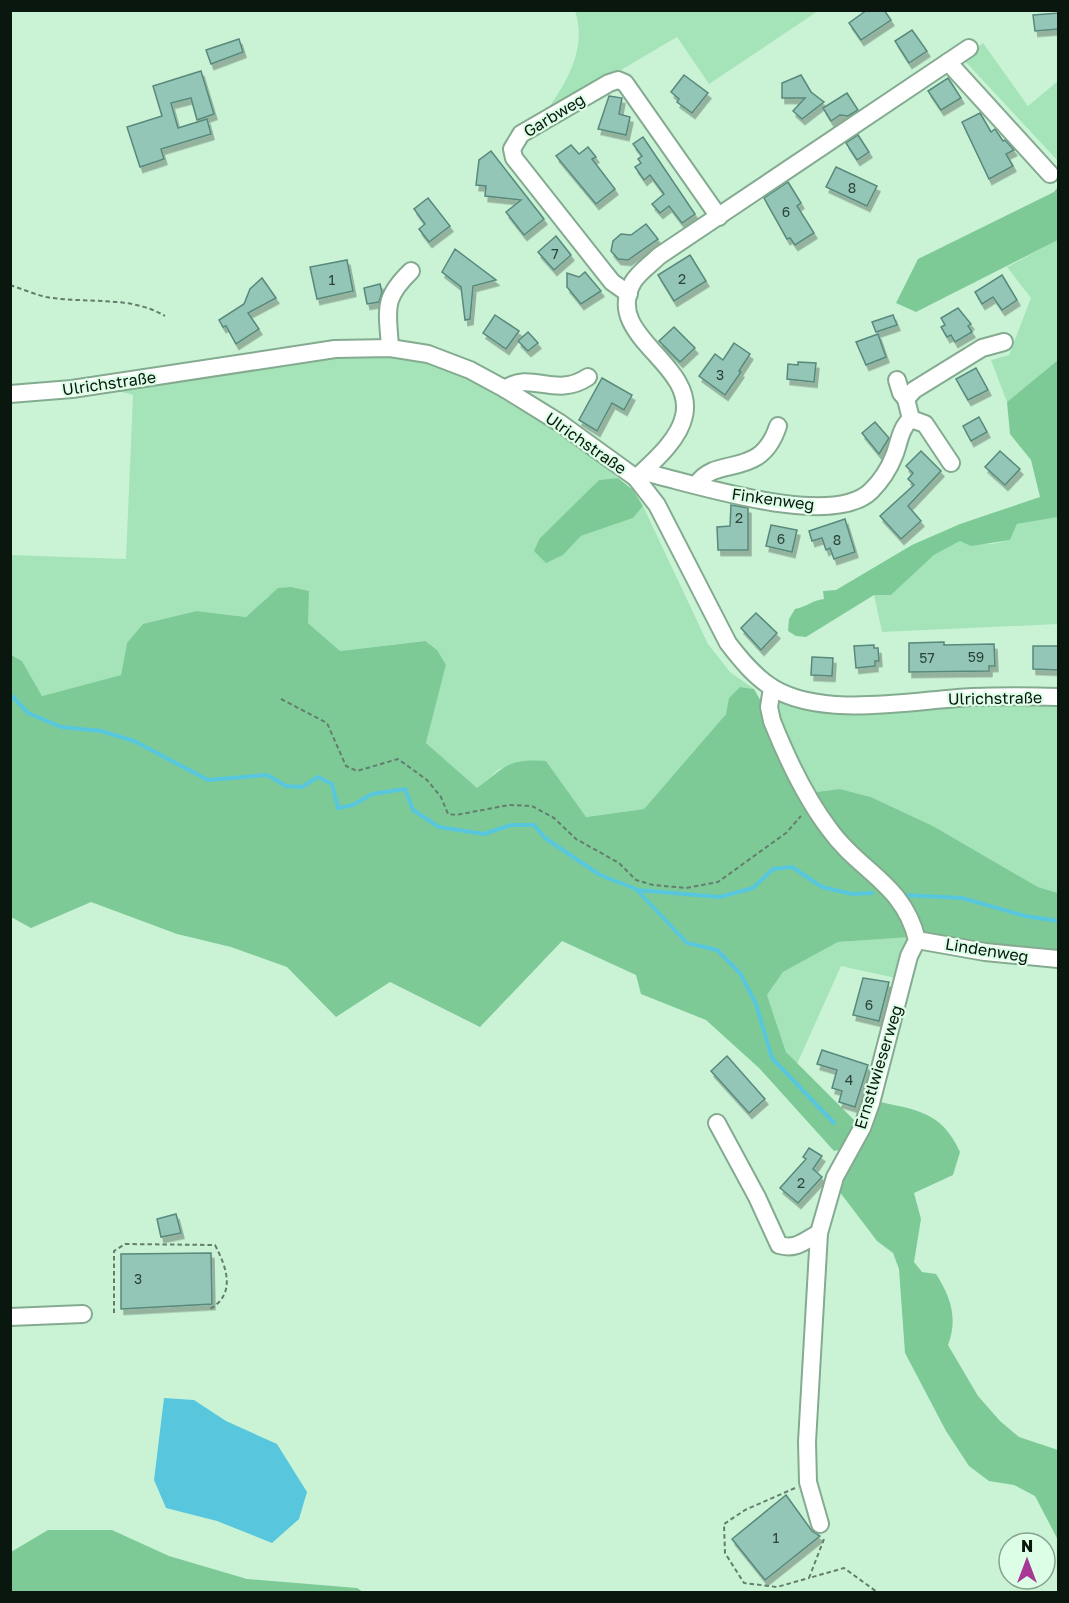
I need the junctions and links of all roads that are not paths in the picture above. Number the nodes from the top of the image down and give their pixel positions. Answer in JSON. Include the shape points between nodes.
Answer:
{"nodes":[{"id":1,"x":969,"y":48,"type":"dead end"},
{"id":2,"x":948,"y":62,"type":"junction"},
{"id":3,"x":1050,"y":174,"type":"dead end"},
{"id":4,"x":719,"y":217,"type":"junction"},
{"id":5,"x":411,"y":271,"type":"dead end"},
{"id":6,"x":629,"y":294,"type":"junction"},
{"id":7,"x":1004,"y":342,"type":"dead end"},
{"id":8,"x":390,"y":348,"type":"junction"},
{"id":9,"x":588,"y":376,"type":"dead end"},
{"id":10,"x":897,"y":380,"type":"dead end"},
{"id":11,"x":505,"y":389,"type":"junction"},
{"id":12,"x":10,"y":394,"type":"edge"},
{"id":13,"x":906,"y":399,"type":"junction"},
{"id":14,"x":911,"y":420,"type":"junction"},
{"id":15,"x":778,"y":426,"type":"dead end"},
{"id":16,"x":951,"y":463,"type":"dead end"},
{"id":17,"x":640,"y":475,"type":"junction"},
{"id":18,"x":697,"y":484,"type":"junction"},
{"id":19,"x":772,"y":688,"type":"junction"},
{"id":20,"x":1059,"y":697,"type":"edge"},
{"id":21,"x":917,"y":940,"type":"junction"},
{"id":22,"x":1059,"y":959,"type":"edge"},
{"id":23,"x":717,"y":1123,"type":"dead end"},
{"id":24,"x":819,"y":1233,"type":"junction"},
{"id":25,"x":83,"y":1314,"type":"dead end"},
{"id":26,"x":10,"y":1317,"type":"edge"},
{"id":27,"x":820,"y":1524,"type":"road end"}],
"edges":[{"from":1,"to":2,"type":"street"},
{"from":2,"to":3,"type":"street"},
{"from":2,"to":4,"type":"street"},
{"from":4,"to":6,"type":"street","via":[[659,256],[637,277]]},
{"from":4,"to":6,"type":"street","name":"Garbweg","via":[[626,83],[609,83],[521,134],[514,141],[514,158],[612,282]]},
{"from":5,"to":8,"type":"street","via":[[395,286],[389,299]]},
{"from":6,"to":17,"type":"street","via":[[628,306],[635,328],[678,380],[685,402],[680,427]]},
{"from":7,"to":13,"type":"street","via":[[982,348],[914,390]]},
{"from":8,"to":11,"type":"street","name":"Ulrichstraße","via":[[428,354]]},
{"from":8,"to":12,"type":"street","name":"Ulrichstraße","via":[[334,349],[72,389]]},
{"from":9,"to":11,"type":"street","via":[[567,387],[521,382]]},
{"from":10,"to":13,"type":"street"},
{"from":11,"to":17,"type":"street","name":"Ulrichstraße"},
{"from":13,"to":14,"type":"street"},
{"from":14,"to":16,"type":"street","via":[[925,424]]},
{"from":14,"to":18,"type":"street","name":"Finkenweg","via":[[885,474],[856,501],[834,506],[800,506]]},
{"from":15,"to":18,"type":"street","name":"Finkenweg","via":[[772,444],[764,452],[751,461],[706,475]]},
{"from":17,"to":18,"type":"street","name":"Finkenweg"},
{"from":17,"to":19,"type":"street","name":"Ulrichstraße","via":[[728,643]]},
{"from":19,"to":20,"type":"street","name":"Ulrichstraße","via":[[812,702],[837,704]]},
{"from":19,"to":21,"type":"street","via":[[772,721],[814,803],[840,844],[877,874],[909,913]]},
{"from":21,"to":22,"type":"street","name":"Lindenweg","via":[[984,952]]},
{"from":21,"to":24,"type":"street","name":"Ernstlwieserweg","via":[[909,956],[871,1103],[835,1177]]},
{"from":23,"to":24,"type":"street","via":[[778,1245],[798,1246]]},
{"from":24,"to":27,"type":"street","name":"Ernstlwieserweg","via":[[807,1442],[808,1482]]},
{"from":25,"to":26,"type":"street"}]}
